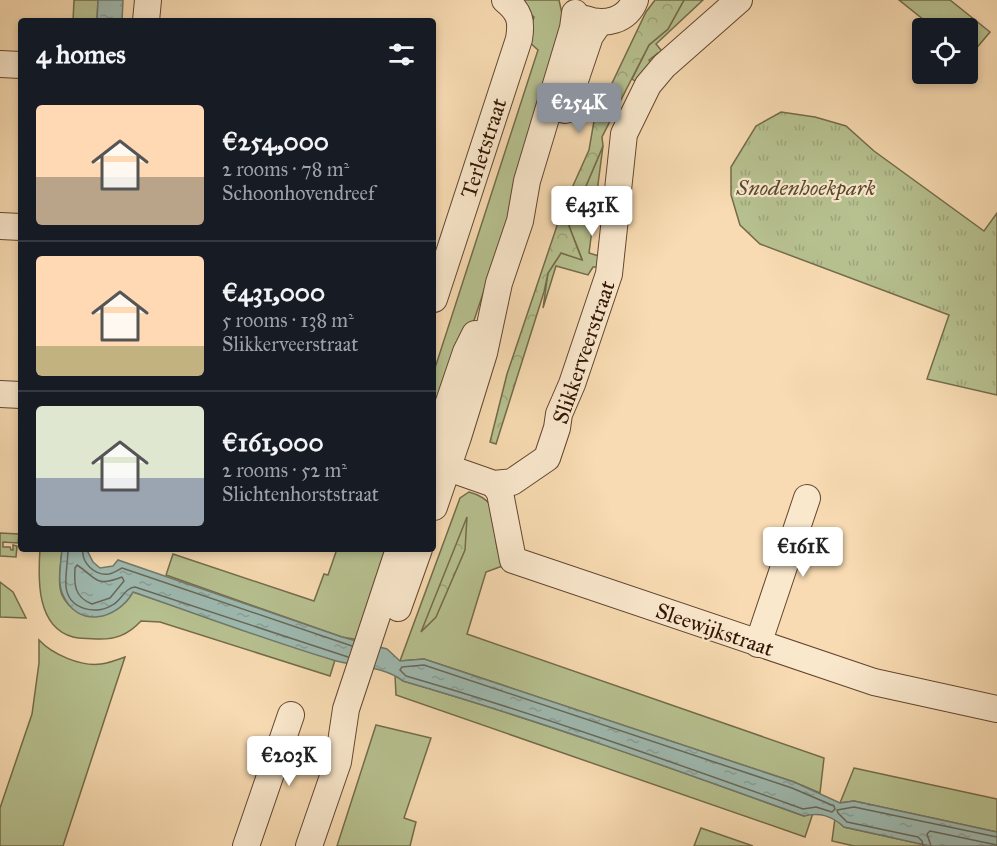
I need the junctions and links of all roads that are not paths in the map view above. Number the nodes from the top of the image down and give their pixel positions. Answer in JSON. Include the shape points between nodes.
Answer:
{"nodes":[{"id":1,"x":148,"y":0,"type":"edge"},
{"id":2,"x":505,"y":0,"type":"edge"},
{"id":3,"x":635,"y":0,"type":"edge"},
{"id":4,"x":739,"y":0,"type":"edge"},
{"id":5,"x":570,"y":6,"type":"edge"},
{"id":6,"x":146,"y":18,"type":"edge"},
{"id":7,"x":599,"y":23,"type":"junction"},
{"id":8,"x":0,"y":64,"type":"edge"},
{"id":9,"x":18,"y":65,"type":"edge"},
{"id":10,"x":520,"y":221,"type":"junction"},
{"id":11,"x":0,"y":226,"type":"edge"},
{"id":12,"x":18,"y":227,"type":"edge"},
{"id":13,"x":499,"y":283,"type":"junction"},
{"id":14,"x":436,"y":293,"type":"edge"},
{"id":15,"x":0,"y":394,"type":"edge"},
{"id":16,"x":18,"y":395,"type":"edge"},
{"id":17,"x":436,"y":440,"type":"edge"},
{"id":18,"x":440,"y":465,"type":"edge"},
{"id":19,"x":494,"y":484,"type":"junction"},
{"id":20,"x":436,"y":493,"type":"edge"},
{"id":21,"x":807,"y":498,"type":"dead end"},
{"id":22,"x":398,"y":552,"type":"edge"},
{"id":23,"x":418,"y":552,"type":"edge"},
{"id":24,"x":379,"y":638,"type":"junction"},
{"id":25,"x":758,"y":644,"type":"junction"},
{"id":26,"x":997,"y":709,"type":"edge"},
{"id":27,"x":291,"y":714,"type":"dead end"},
{"id":28,"x":246,"y":846,"type":"edge"},
{"id":29,"x":309,"y":846,"type":"edge"}],
"edges":[{"from":1,"to":6,"type":"street"},
{"from":2,"to":14,"type":"street","name":"Terletstraat","via":[[517,12],[521,24],[519,39]]},
{"from":3,"to":7,"type":"street","via":[[624,15]]},
{"from":4,"to":19,"type":"street","name":"Slikkerveerstraat","via":[[664,66],[641,98],[624,134],[609,274],[547,458],[512,482]]},
{"from":5,"to":7,"type":"street","via":[[586,20]]},
{"from":5,"to":10,"type":"street","via":[[573,28],[527,181]]},
{"from":7,"to":10,"type":"street","via":[[590,36],[538,186]]},
{"from":8,"to":9,"type":"street"},
{"from":10,"to":13,"type":"street"},
{"from":11,"to":12,"type":"street"},
{"from":13,"to":17,"type":"street","via":[[466,352]]},
{"from":13,"to":18,"type":"street","via":[[484,353]]},
{"from":15,"to":16,"type":"street"},
{"from":18,"to":19,"type":"street"},
{"from":18,"to":20,"type":"street"},
{"from":19,"to":25,"type":"street","name":"Sleewijkstraat","via":[[500,493],[513,560]]},
{"from":21,"to":25,"type":"street"},
{"from":22,"to":24,"type":"street"},
{"from":23,"to":24,"type":"street"},
{"from":24,"to":29,"type":"street","via":[[365,678],[354,735],[338,762]]},
{"from":25,"to":26,"type":"street","name":"Sleewijkstraat","via":[[874,682]]},
{"from":27,"to":28,"type":"street"}]}
